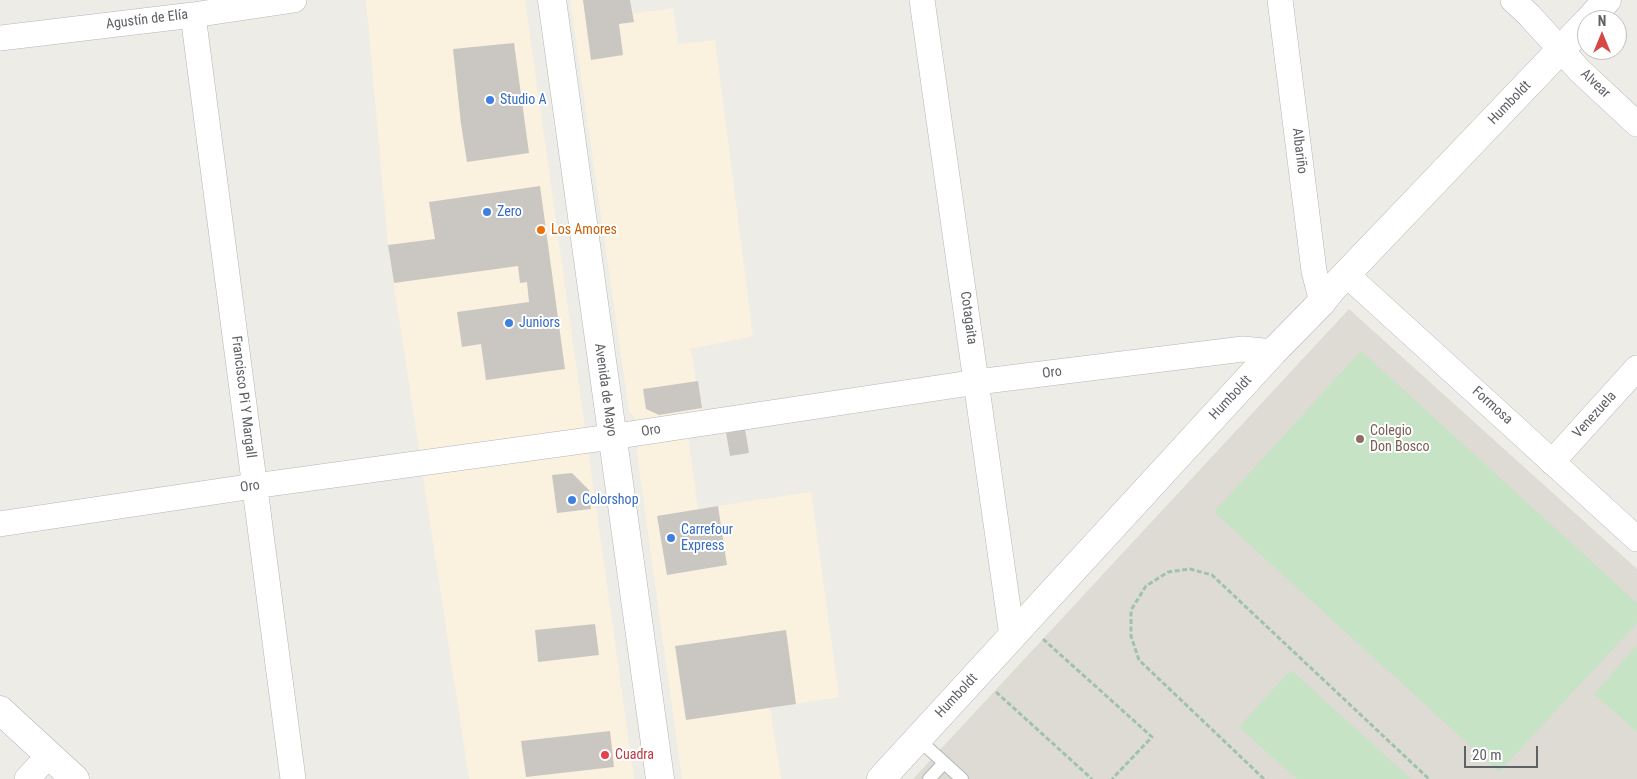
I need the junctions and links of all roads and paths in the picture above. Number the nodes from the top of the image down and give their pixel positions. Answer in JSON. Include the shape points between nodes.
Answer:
{"nodes":[{"id":1,"x":294,"y":0,"type":"edge"},
{"id":2,"x":552,"y":0,"type":"edge"},
{"id":3,"x":922,"y":0,"type":"edge"},
{"id":4,"x":1280,"y":0,"type":"edge"},
{"id":5,"x":1513,"y":0,"type":"edge"},
{"id":6,"x":1607,"y":0,"type":"edge"},
{"id":7,"x":245,"y":4,"type":"edge"},
{"id":8,"x":1598,"y":10,"type":"edge"},
{"id":9,"x":193,"y":15,"type":"junction"},
{"id":10,"x":1577,"y":33,"type":"edge"},
{"id":11,"x":0,"y":38,"type":"edge"},
{"id":12,"x":1561,"y":50,"type":"junction"},
{"id":13,"x":1637,"y":124,"type":"edge"},
{"id":14,"x":1346,"y":274,"type":"junction"},
{"id":15,"x":1322,"y":302,"type":"junction"},
{"id":16,"x":1273,"y":352,"type":"junction"},
{"id":17,"x":1637,"y":368,"type":"edge"},
{"id":18,"x":977,"y":382,"type":"junction"},
{"id":19,"x":611,"y":437,"type":"junction"},
{"id":20,"x":1552,"y":462,"type":"junction"},
{"id":21,"x":254,"y":486,"type":"junction"},
{"id":22,"x":0,"y":524,"type":"edge"},
{"id":23,"x":1637,"y":539,"type":"edge"},
{"id":24,"x":1019,"y":629,"type":"junction"},
{"id":25,"x":978,"y":674,"type":"junction"},
{"id":26,"x":0,"y":710,"type":"edge"},
{"id":27,"x":918,"y":739,"type":"junction"},
{"id":28,"x":49,"y":755,"type":"junction"},
{"id":29,"x":944,"y":763,"type":"junction"},
{"id":30,"x":27,"y":779,"type":"edge"},
{"id":31,"x":75,"y":779,"type":"edge"},
{"id":32,"x":293,"y":779,"type":"edge"},
{"id":33,"x":660,"y":779,"type":"edge"},
{"id":34,"x":881,"y":779,"type":"edge"},
{"id":35,"x":929,"y":779,"type":"edge"},
{"id":36,"x":962,"y":779,"type":"edge"},
{"id":37,"x":1092,"y":779,"type":"edge"},
{"id":38,"x":1112,"y":779,"type":"edge"},
{"id":39,"x":1264,"y":779,"type":"edge"},
{"id":40,"x":1429,"y":779,"type":"edge"}],
"edges":[{"from":1,"to":7,"type":"street","name":"Agustín de Elía"},
{"from":2,"to":19,"type":"street","name":"Avenida de Mayo"},
{"from":3,"to":18,"type":"street","name":"Cotagaita"},
{"from":4,"to":15,"type":"street","name":"Albariño","via":[[1314,271]]},
{"from":5,"to":12,"type":"street","name":"Alvear"},
{"from":6,"to":8,"type":"street","name":"Humboldt"},
{"from":7,"to":9,"type":"street","name":"Agustín de Elía"},
{"from":9,"to":11,"type":"street","name":"Agustín de Elía"},
{"from":9,"to":21,"type":"street","name":"Francisco Pi Y Margall"},
{"from":10,"to":12,"type":"street","name":"Humboldt"},
{"from":12,"to":13,"type":"street","name":"Alvear"},
{"from":12,"to":14,"type":"street","name":"Humboldt"},
{"from":14,"to":15,"type":"street","name":"Humboldt"},
{"from":14,"to":20,"type":"street","name":"Formosa"},
{"from":15,"to":16,"type":"street","name":"Humboldt"},
{"from":16,"to":18,"type":"street","name":"Oro","via":[[1243,349]]},
{"from":16,"to":24,"type":"street","name":"Humboldt"},
{"from":17,"to":20,"type":"street","name":"Venezuela"},
{"from":18,"to":19,"type":"street","name":"Oro"},
{"from":18,"to":24,"type":"street","name":"Cotagaita"},
{"from":19,"to":21,"type":"street","name":"Oro"},
{"from":19,"to":33,"type":"street","name":"Avenida de Mayo"},
{"from":20,"to":23,"type":"street","name":"Formosa"},
{"from":21,"to":22,"type":"street","name":"Oro"},
{"from":21,"to":32,"type":"street","name":"Francisco Pi Y Margall"},
{"from":24,"to":25,"type":"street","name":"Humboldt"},
{"from":24,"to":38,"type":"path","via":[[1152,737]]},
{"from":25,"to":27,"type":"street","name":"Humboldt"},
{"from":25,"to":37,"type":"path"},
{"from":26,"to":28,"type":"street"},
{"from":27,"to":29,"type":"lane"},
{"from":27,"to":34,"type":"street","name":"Humboldt"},
{"from":28,"to":30,"type":"street"},
{"from":28,"to":31,"type":"street"},
{"from":29,"to":35,"type":"lane"},
{"from":29,"to":36,"type":"lane"},
{"from":39,"to":40,"type":"path","via":[[1139,660],[1132,636],[1132,610],[1146,586],[1168,572],[1190,569],[1212,576]]}]}
